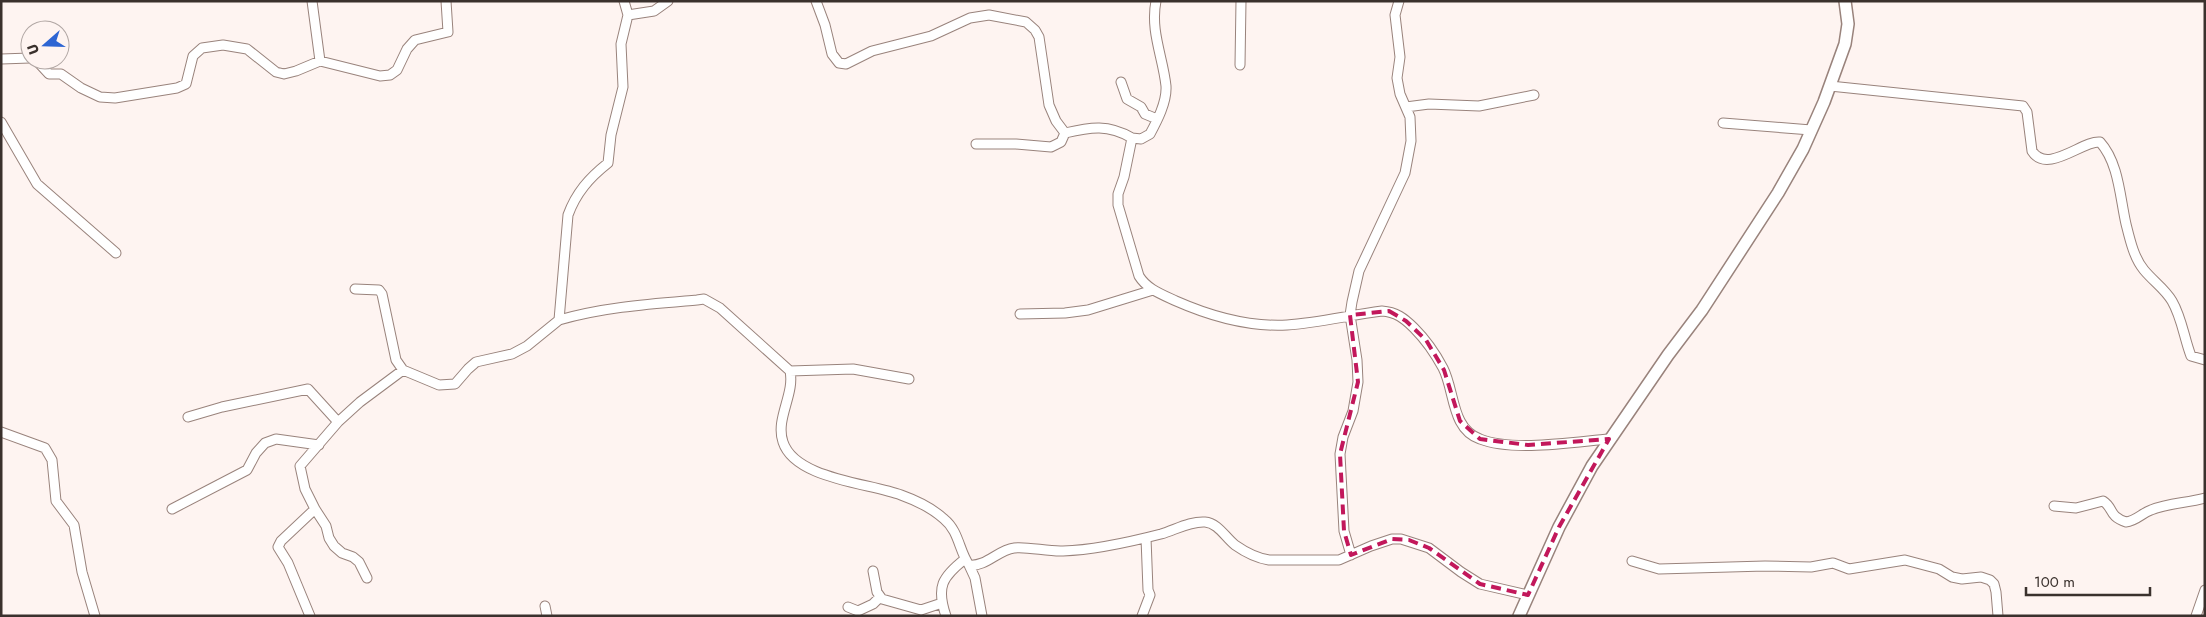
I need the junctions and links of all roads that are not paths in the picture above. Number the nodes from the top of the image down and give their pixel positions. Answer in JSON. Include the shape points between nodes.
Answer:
{"nodes":[{"id":1,"x":312,"y":1,"type":"edge"},
{"id":2,"x":446,"y":1,"type":"edge"},
{"id":3,"x":624,"y":1,"type":"edge"},
{"id":4,"x":668,"y":1,"type":"edge"},
{"id":5,"x":816,"y":1,"type":"edge"},
{"id":6,"x":1156,"y":1,"type":"edge"},
{"id":7,"x":1241,"y":1,"type":"edge"},
{"id":8,"x":1399,"y":1,"type":"edge"},
{"id":9,"x":1845,"y":1,"type":"edge"},
{"id":10,"x":628,"y":14,"type":"junction"},
{"id":11,"x":20,"y":58,"type":"edge"},
{"id":12,"x":1,"y":59,"type":"edge"},
{"id":13,"x":320,"y":62,"type":"junction"},
{"id":14,"x":1240,"y":65,"type":"dead end"},
{"id":15,"x":45,"y":70,"type":"edge"},
{"id":16,"x":1121,"y":82,"type":"dead end"},
{"id":17,"x":1830,"y":86,"type":"junction"},
{"id":18,"x":1534,"y":96,"type":"dead end"},
{"id":19,"x":1406,"y":107,"type":"junction"},
{"id":20,"x":1157,"y":119,"type":"junction"},
{"id":21,"x":1,"y":122,"type":"edge"},
{"id":22,"x":1723,"y":123,"type":"dead end"},
{"id":23,"x":1811,"y":130,"type":"junction"},
{"id":24,"x":1065,"y":133,"type":"junction"},
{"id":25,"x":1132,"y":138,"type":"junction"},
{"id":26,"x":976,"y":144,"type":"dead end"},
{"id":27,"x":116,"y":253,"type":"dead end"},
{"id":28,"x":355,"y":289,"type":"dead end"},
{"id":29,"x":1153,"y":290,"type":"junction"},
{"id":30,"x":1020,"y":314,"type":"dead end"},
{"id":31,"x":1350,"y":315,"type":"junction"},
{"id":32,"x":559,"y":320,"type":"junction"},
{"id":33,"x":2205,"y":360,"type":"edge"},
{"id":34,"x":403,"y":370,"type":"junction"},
{"id":35,"x":790,"y":371,"type":"junction"},
{"id":36,"x":909,"y":379,"type":"dead end"},
{"id":37,"x":188,"y":417,"type":"dead end"},
{"id":38,"x":338,"y":422,"type":"junction"},
{"id":39,"x":1,"y":432,"type":"edge"},
{"id":40,"x":1609,"y":439,"type":"junction"},
{"id":41,"x":319,"y":446,"type":"junction"},
{"id":42,"x":2204,"y":500,"type":"edge"},
{"id":43,"x":2054,"y":506,"type":"dead end"},
{"id":44,"x":315,"y":508,"type":"junction"},
{"id":45,"x":172,"y":509,"type":"dead end"},
{"id":46,"x":1146,"y":538,"type":"junction"},
{"id":47,"x":1351,"y":555,"type":"junction"},
{"id":48,"x":1632,"y":561,"type":"dead end"},
{"id":49,"x":967,"y":562,"type":"junction"},
{"id":50,"x":873,"y":571,"type":"dead end"},
{"id":51,"x":366,"y":578,"type":"dead end"},
{"id":52,"x":2205,"y":590,"type":"edge"},
{"id":53,"x":1528,"y":595,"type":"junction"},
{"id":54,"x":880,"y":597,"type":"junction"},
{"id":55,"x":942,"y":603,"type":"junction"},
{"id":56,"x":545,"y":606,"type":"dead end"},
{"id":57,"x":848,"y":607,"type":"dead end"},
{"id":58,"x":96,"y":616,"type":"edge"},
{"id":59,"x":310,"y":616,"type":"edge"},
{"id":60,"x":547,"y":616,"type":"edge"},
{"id":61,"x":946,"y":616,"type":"edge"},
{"id":62,"x":982,"y":616,"type":"edge"},
{"id":63,"x":1142,"y":616,"type":"edge"},
{"id":64,"x":1519,"y":616,"type":"edge"},
{"id":65,"x":1998,"y":616,"type":"edge"},
{"id":66,"x":2196,"y":616,"type":"edge"}],
"edges":[{"from":1,"to":13,"type":"street"},
{"from":2,"to":13,"type":"street","via":[[448,32],[415,40],[397,70],[390,75],[380,76]]},
{"from":3,"to":10,"type":"street"},
{"from":4,"to":10,"type":"street","via":[[654,11]]},
{"from":5,"to":24,"type":"street","via":[[832,54],[839,63],[846,64],[872,52],[931,36],[970,18],[989,15],[1026,22],[1040,38],[1049,105]]},
{"from":6,"to":20,"type":"street","via":[[1156,42],[1166,86]]},
{"from":7,"to":14,"type":"street"},
{"from":8,"to":19,"type":"street","via":[[1395,15],[1400,57],[1397,78]]},
{"from":9,"to":17,"type":"street","via":[[1846,35]]},
{"from":10,"to":32,"type":"street","via":[[622,44],[623,87],[608,163],[589,178],[568,215]]},
{"from":11,"to":12,"type":"street"},
{"from":13,"to":15,"type":"street","via":[[284,74],[276,72],[247,49],[223,45],[202,48],[193,56],[186,84],[115,98],[100,97],[65,76],[48,74]]},
{"from":16,"to":20,"type":"street","via":[[1127,99]]},
{"from":17,"to":23,"type":"street"},
{"from":17,"to":33,"type":"street","via":[[2024,106],[2032,151],[2041,158],[2055,158],[2100,142],[2118,183],[2136,257],[2173,302],[2191,356]]},
{"from":18,"to":19,"type":"street","via":[[1479,106],[1429,104]]},
{"from":19,"to":31,"type":"street","via":[[1411,141],[1405,173],[1359,271]]},
{"from":20,"to":25,"type":"street","via":[[1148,136]]},
{"from":21,"to":27,"type":"street","via":[[37,184]]},
{"from":22,"to":23,"type":"street"},
{"from":23,"to":40,"type":"street","via":[[1786,180],[1702,310]]},
{"from":24,"to":25,"type":"street","via":[[1111,128]]},
{"from":24,"to":26,"type":"street","via":[[1061,142],[1051,147]]},
{"from":25,"to":29,"type":"street","via":[[1118,205],[1138,276]]},
{"from":28,"to":34,"type":"street","via":[[379,290],[382,294],[396,360]]},
{"from":29,"to":30,"type":"street","via":[[1088,310]]},
{"from":29,"to":31,"type":"street","via":[[1198,310],[1235,321],[1286,325]]},
{"from":31,"to":40,"type":"street","via":[[1389,311],[1406,320],[1426,340],[1444,370],[1460,421],[1466,430],[1480,439],[1528,445]]},
{"from":31,"to":47,"type":"street","via":[[1358,382],[1340,454],[1344,531]]},
{"from":32,"to":34,"type":"street","via":[[512,354],[476,362],[455,384],[440,385]]},
{"from":32,"to":35,"type":"street","via":[[630,305],[704,299],[720,308]]},
{"from":34,"to":38,"type":"street"},
{"from":35,"to":36,"type":"street","via":[[853,369]]},
{"from":35,"to":49,"type":"street","via":[[782,440],[797,462],[813,470],[901,495],[932,511],[950,525]]},
{"from":37,"to":38,"type":"street","via":[[308,389]]},
{"from":38,"to":41,"type":"street"},
{"from":39,"to":58,"type":"street","via":[[45,448],[52,460],[56,501],[74,526],[82,572]]},
{"from":40,"to":53,"type":"street","via":[[1559,527]]},
{"from":41,"to":44,"type":"street","via":[[299,470]]},
{"from":41,"to":45,"type":"street","via":[[276,439],[256,453],[248,470]]},
{"from":42,"to":43,"type":"street","via":[[2178,502],[2126,522],[2112,514],[2102,501],[2076,508]]},
{"from":44,"to":51,"type":"street","via":[[334,546],[353,556]]},
{"from":44,"to":59,"type":"street","via":[[278,544]]},
{"from":46,"to":47,"type":"street","via":[[1206,522],[1258,558],[1329,561]]},
{"from":46,"to":49,"type":"street","via":[[1065,551],[1019,547],[976,566]]},
{"from":46,"to":63,"type":"street","via":[[1150,595]]},
{"from":47,"to":53,"type":"street","via":[[1392,539],[1409,540],[1430,548],[1480,584]]},
{"from":48,"to":65,"type":"street","via":[[1659,569],[1811,567],[1833,562],[1849,569],[1905,560],[1939,569],[1952,577],[1990,580],[1996,592]]},
{"from":49,"to":55,"type":"street","via":[[951,570],[944,580]]},
{"from":49,"to":62,"type":"street","via":[[975,578]]},
{"from":50,"to":54,"type":"street"},
{"from":52,"to":66,"type":"street"},
{"from":53,"to":64,"type":"street"},
{"from":54,"to":55,"type":"street","via":[[921,610]]},
{"from":54,"to":57,"type":"street","via":[[858,611]]},
{"from":55,"to":61,"type":"street"},
{"from":56,"to":60,"type":"street"}]}
